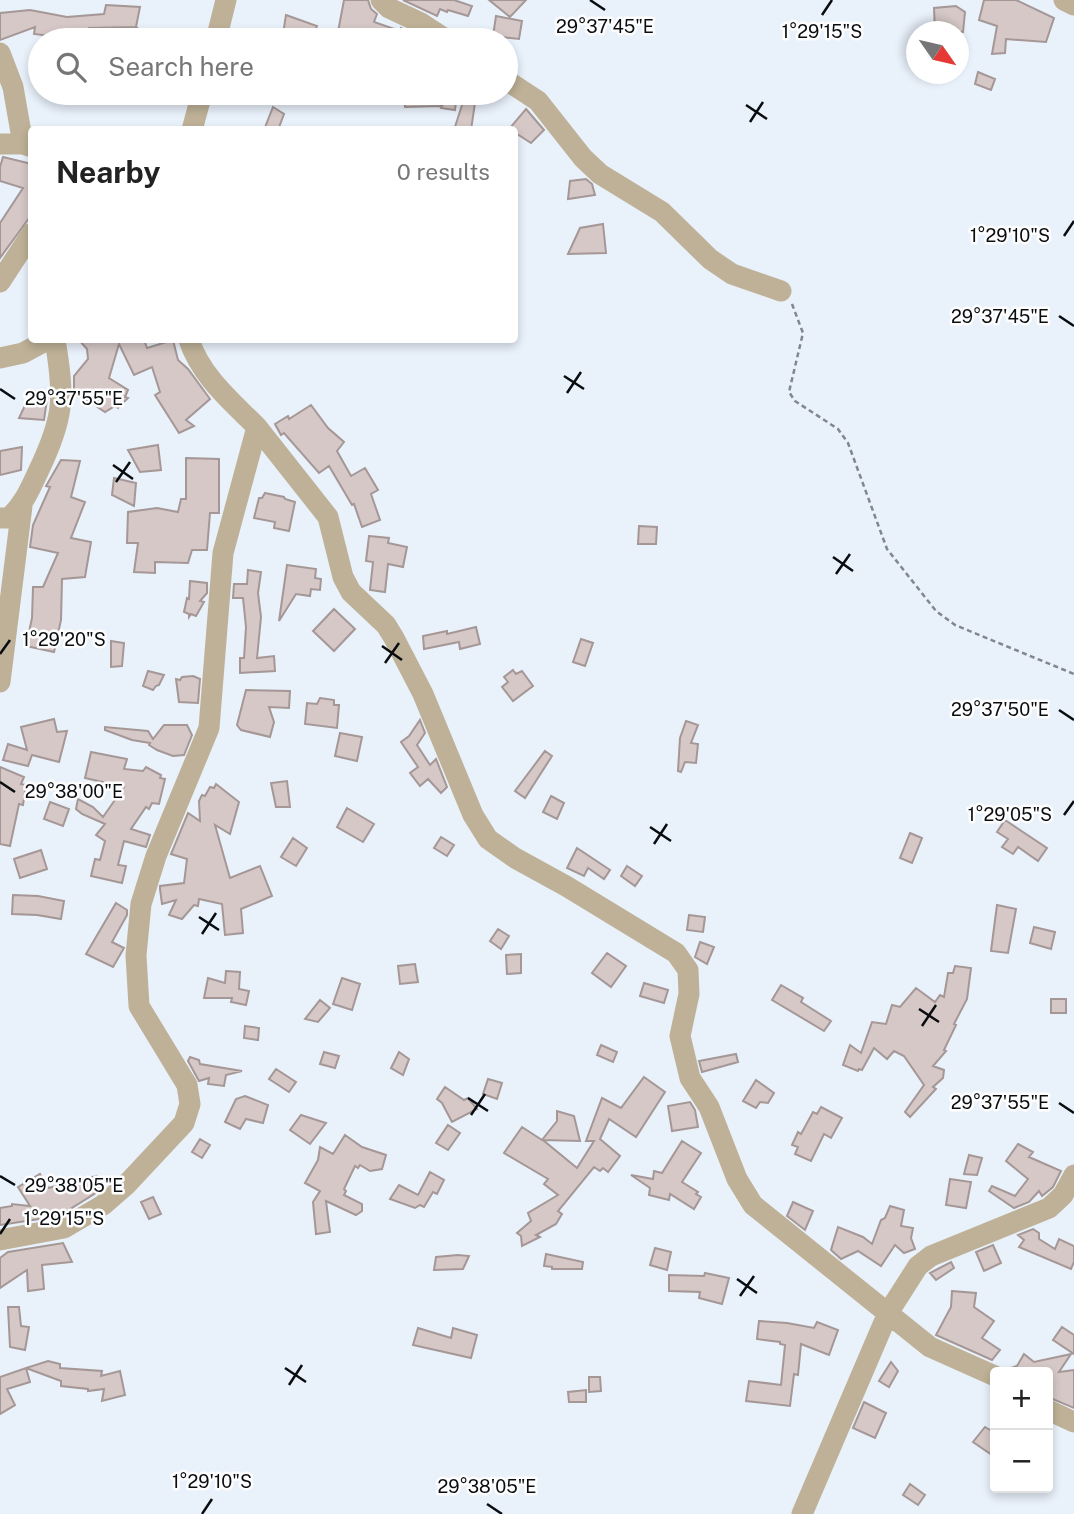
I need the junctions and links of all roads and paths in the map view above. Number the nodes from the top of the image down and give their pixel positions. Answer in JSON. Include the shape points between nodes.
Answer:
{"nodes":[{"id":1,"x":226,"y":0,"type":"edge"},
{"id":2,"x":381,"y":0,"type":"edge"},
{"id":3,"x":1063,"y":0,"type":"edge"},
{"id":4,"x":1074,"y":5,"type":"edge"},
{"id":5,"x":219,"y":28,"type":"edge"},
{"id":6,"x":429,"y":28,"type":"edge"},
{"id":7,"x":0,"y":53,"type":"edge"},
{"id":8,"x":518,"y":88,"type":"edge"},
{"id":9,"x":199,"y":105,"type":"edge"},
{"id":10,"x":193,"y":126,"type":"edge"},
{"id":11,"x":0,"y":144,"type":"edge"},
{"id":12,"x":27,"y":145,"type":"edge"},
{"id":13,"x":28,"y":239,"type":"edge"},
{"id":14,"x":0,"y":282,"type":"edge"},
{"id":15,"x":781,"y":291,"type":"joint"},
{"id":16,"x":41,"y":343,"type":"edge"},
{"id":17,"x":56,"y":343,"type":"edge"},
{"id":18,"x":190,"y":343,"type":"edge"},
{"id":19,"x":0,"y":358,"type":"edge"},
{"id":20,"x":257,"y":427,"type":"junction"},
{"id":21,"x":22,"y":506,"type":"junction"},
{"id":22,"x":0,"y":518,"type":"edge"},
{"id":23,"x":1074,"y":674,"type":"edge"},
{"id":24,"x":0,"y":682,"type":"edge"},
{"id":25,"x":1074,"y":1175,"type":"edge"},
{"id":26,"x":0,"y":1240,"type":"edge"},
{"id":27,"x":888,"y":1313,"type":"junction"},
{"id":28,"x":990,"y":1374,"type":"edge"},
{"id":29,"x":1053,"y":1412,"type":"edge"},
{"id":30,"x":1074,"y":1422,"type":"edge"},
{"id":31,"x":802,"y":1514,"type":"edge"}],
"edges":[{"from":1,"to":5,"type":"street"},
{"from":2,"to":6,"type":"street"},
{"from":3,"to":4,"type":"street"},
{"from":7,"to":12,"type":"street"},
{"from":8,"to":15,"type":"street","via":[[538,101],[600,174],[662,212],[732,274]]},
{"from":9,"to":10,"type":"street"},
{"from":11,"to":12,"type":"street"},
{"from":13,"to":14,"type":"street"},
{"from":15,"to":23,"type":"path","via":[[795,308],[803,333],[789,391],[795,401],[838,429],[848,443],[887,548],[936,611],[955,625]]},
{"from":16,"to":19,"type":"street"},
{"from":17,"to":21,"type":"street","via":[[62,379],[60,418]]},
{"from":18,"to":20,"type":"street","via":[[195,358],[215,384]]},
{"from":20,"to":26,"type":"street","via":[[223,553],[209,728],[141,904],[136,955],[139,1006],[187,1085],[190,1104],[184,1123],[103,1205],[64,1228]]},
{"from":20,"to":27,"type":"street","via":[[327,517],[351,593],[394,638],[488,839],[676,953],[688,970],[690,994],[680,1037],[690,1078],[709,1107],[737,1179],[753,1205]]},
{"from":21,"to":22,"type":"street","via":[[9,518]]},
{"from":21,"to":24,"type":"street"},
{"from":25,"to":27,"type":"street","via":[[1049,1208],[931,1256],[918,1266]]},
{"from":27,"to":28,"type":"street","via":[[930,1347]]},
{"from":27,"to":31,"type":"street"},
{"from":29,"to":30,"type":"street"}]}
